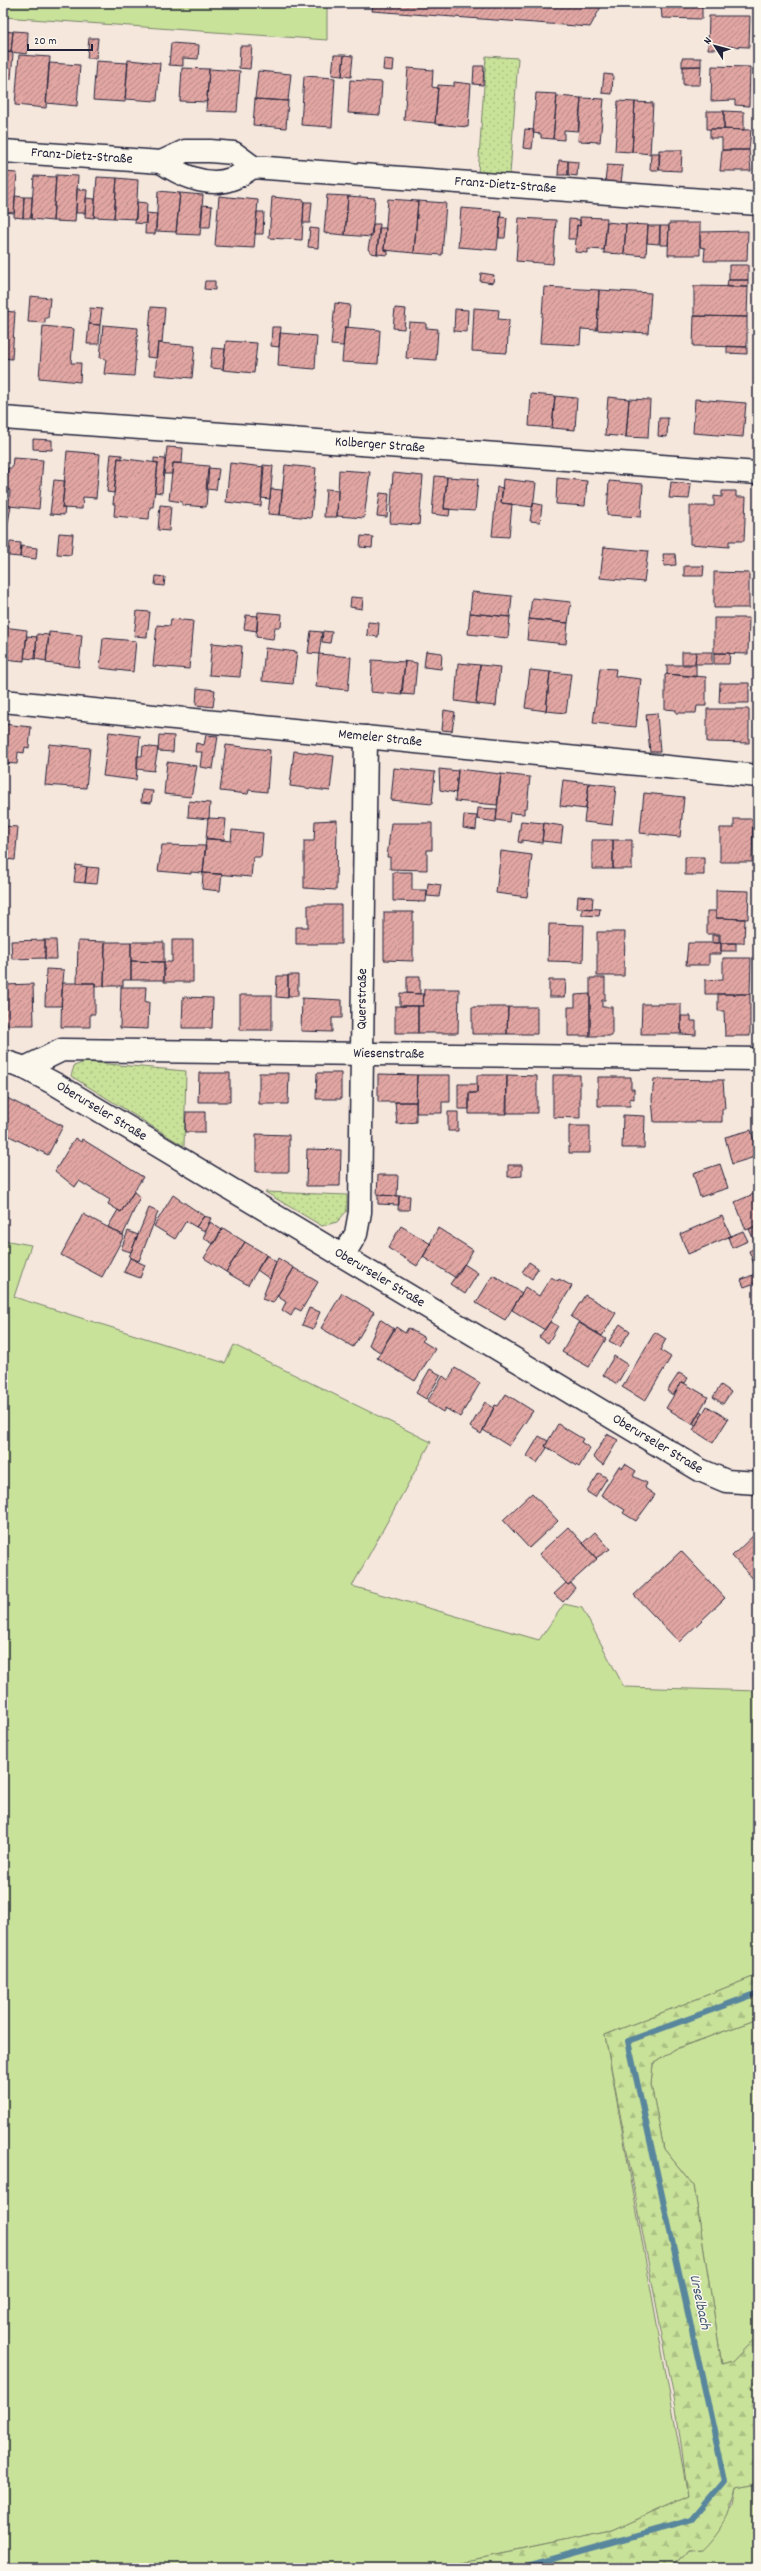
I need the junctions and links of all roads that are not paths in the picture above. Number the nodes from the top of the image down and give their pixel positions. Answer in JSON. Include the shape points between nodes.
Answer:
{"nodes":[{"id":1,"x":3,"y":151,"type":"edge"},
{"id":2,"x":210,"y":151,"type":"junction"},
{"id":3,"x":161,"y":162,"type":"junction"},
{"id":4,"x":253,"y":167,"type":"junction"},
{"id":5,"x":208,"y":181,"type":"junction"},
{"id":6,"x":758,"y":204,"type":"edge"},
{"id":7,"x":3,"y":418,"type":"edge"},
{"id":8,"x":758,"y":472,"type":"edge"},
{"id":9,"x":3,"y":701,"type":"edge"},
{"id":10,"x":366,"y":737,"type":"junction"},
{"id":11,"x":758,"y":776,"type":"edge"},
{"id":12,"x":363,"y":1053,"type":"junction"},
{"id":13,"x":758,"y":1059,"type":"edge"},
{"id":14,"x":3,"y":1061,"type":"edge"},
{"id":15,"x":25,"y":1068,"type":"junction"},
{"id":16,"x":343,"y":1256,"type":"junction"},
{"id":17,"x":758,"y":1483,"type":"edge"}],
"edges":[{"from":1,"to":3,"type":"street","name":"Franz-Dietz-Straße"},
{"from":2,"to":3,"type":"street","name":"Franz-Dietz-Straße","via":[[185,151]]},
{"from":2,"to":4,"type":"street","name":"Franz-Dietz-Straße","via":[[234,153]]},
{"from":2,"to":5,"type":"street"},
{"from":3,"to":5,"type":"street","name":"Franz-Dietz-Straße","via":[[180,174]]},
{"from":4,"to":5,"type":"street","name":"Franz-Dietz-Straße","via":[[231,180]]},
{"from":4,"to":6,"type":"street","name":"Franz-Dietz-Straße"},
{"from":7,"to":8,"type":"street","name":"Kolberger Straße"},
{"from":9,"to":10,"type":"street","name":"Memeler Straße"},
{"from":10,"to":11,"type":"street","name":"Memeler Straße"},
{"from":10,"to":12,"type":"street","name":"Querstraße"},
{"from":12,"to":13,"type":"street","name":"Wiesenstraße"},
{"from":12,"to":15,"type":"street","name":"Wiesenstraße","via":[[62,1050]]},
{"from":12,"to":16,"type":"street","name":"Querstraße","via":[[360,1212],[356,1234]]},
{"from":14,"to":15,"type":"street","name":"Oberurseler Straße"},
{"from":15,"to":16,"type":"street","name":"Oberurseler Straße"},
{"from":16,"to":17,"type":"street","name":"Oberurseler Straße","via":[[700,1470],[726,1481]]}]}
